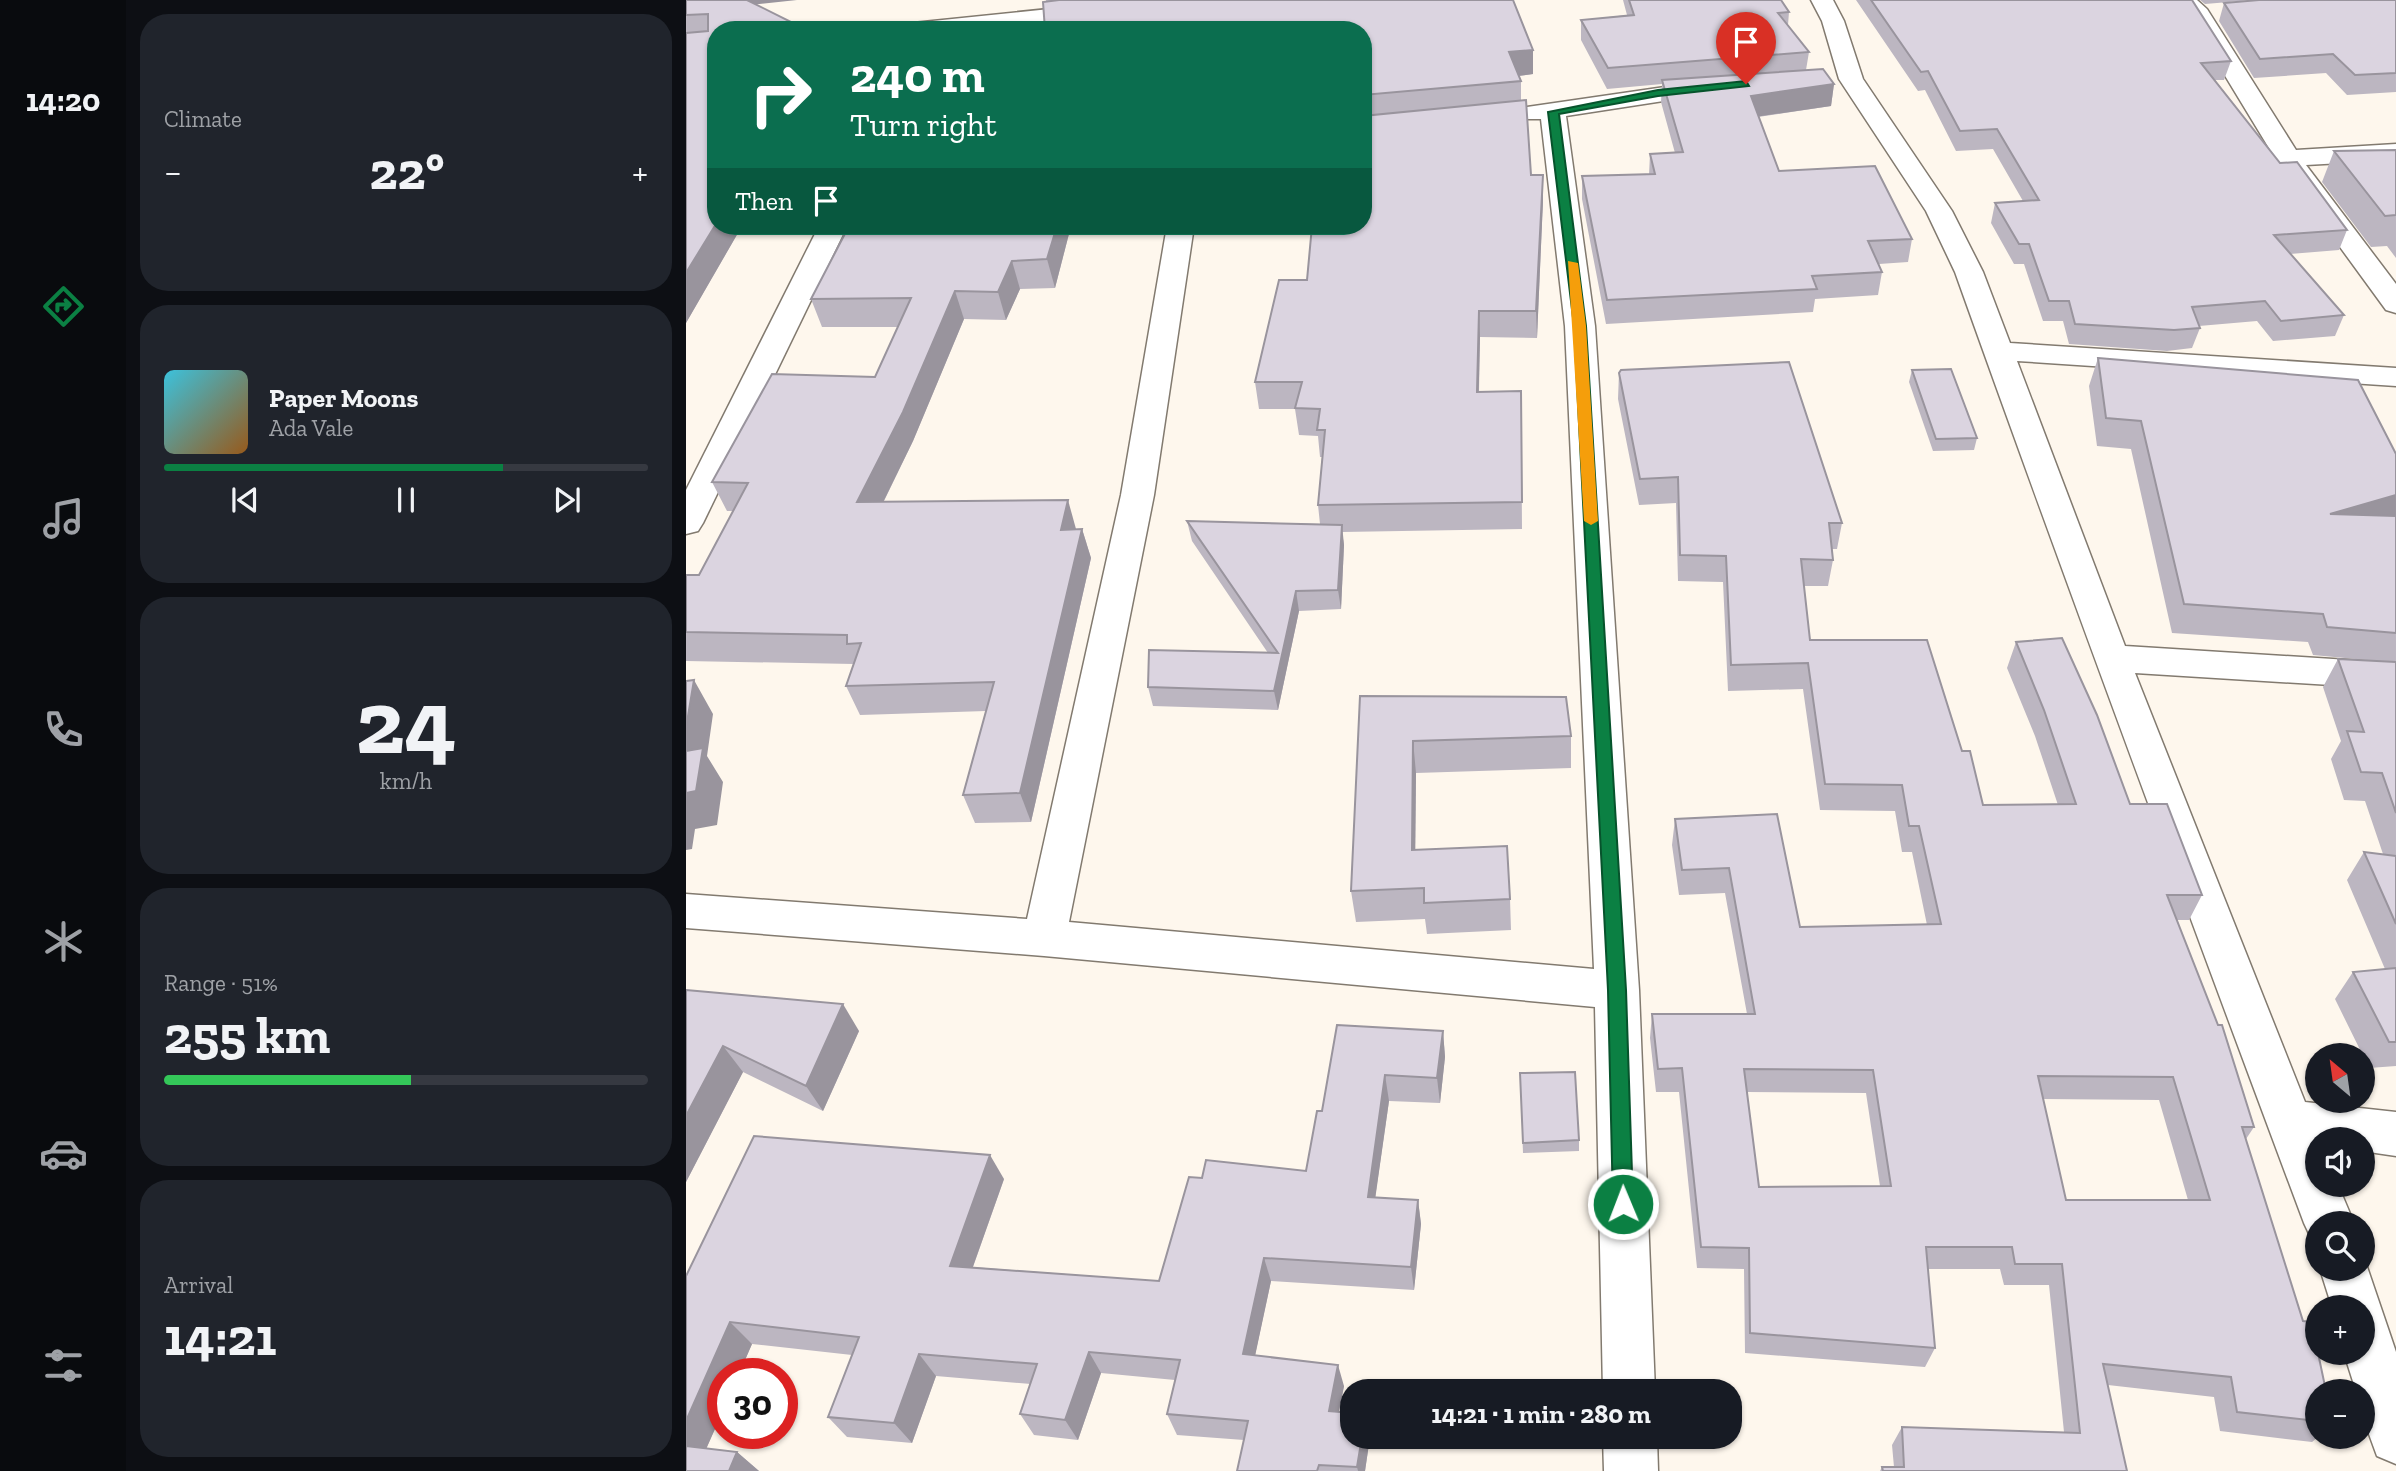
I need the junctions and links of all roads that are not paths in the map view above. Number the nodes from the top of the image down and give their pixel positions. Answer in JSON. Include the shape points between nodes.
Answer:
{"nodes":[{"id":1,"x":1200,"y":0,"type":"edge"},
{"id":2,"x":1822,"y":0,"type":"edge"},
{"id":3,"x":2192,"y":7,"type":"edge"},
{"id":4,"x":2226,"y":12,"type":"edge"},
{"id":5,"x":999,"y":21,"type":"edge"},
{"id":6,"x":1733,"y":85,"type":"edge"},
{"id":7,"x":1553,"y":112,"type":"junction"},
{"id":8,"x":1500,"y":116,"type":"edge"},
{"id":9,"x":2396,"y":152,"type":"edge"},
{"id":10,"x":2288,"y":158,"type":"junction"},
{"id":11,"x":828,"y":235,"type":"edge"},
{"id":12,"x":1180,"y":235,"type":"edge"},
{"id":13,"x":2396,"y":304,"type":"edge"},
{"id":14,"x":1997,"y":351,"type":"junction"},
{"id":15,"x":2396,"y":377,"type":"edge"},
{"id":16,"x":695,"y":479,"type":"edge"},
{"id":17,"x":686,"y":523,"type":"edge"},
{"id":18,"x":2111,"y":658,"type":"junction"},
{"id":19,"x":2396,"y":676,"type":"edge"},
{"id":20,"x":686,"y":911,"type":"edge"},
{"id":21,"x":1044,"y":939,"type":"junction"},
{"id":22,"x":1617,"y":990,"type":"junction"},
{"id":23,"x":2289,"y":1121,"type":"junction"},
{"id":24,"x":2396,"y":1134,"type":"edge"},
{"id":25,"x":2324,"y":1211,"type":"edge"},
{"id":26,"x":2374,"y":1365,"type":"edge"},
{"id":27,"x":1629,"y":1379,"type":"edge"},
{"id":28,"x":2396,"y":1437,"type":"edge"},
{"id":29,"x":1630,"y":1449,"type":"edge"},
{"id":30,"x":1631,"y":1471,"type":"edge"}],
"edges":[{"from":1,"to":5,"type":"street"},
{"from":2,"to":14,"type":"street","via":[[1833,21],[1841,79],[1939,211],[1969,272]]},
{"from":3,"to":4,"type":"street"},
{"from":3,"to":10,"type":"street"},
{"from":6,"to":7,"type":"street"},
{"from":7,"to":8,"type":"street"},
{"from":7,"to":22,"type":"street","via":[[1580,326]]},
{"from":9,"to":10,"type":"street"},
{"from":10,"to":13,"type":"street"},
{"from":11,"to":16,"type":"street"},
{"from":12,"to":21,"type":"street","via":[[1163,363],[1108,647]]},
{"from":14,"to":15,"type":"street"},
{"from":14,"to":18,"type":"street"},
{"from":16,"to":17,"type":"street"},
{"from":18,"to":19,"type":"street"},
{"from":18,"to":23,"type":"street"},
{"from":20,"to":21,"type":"street"},
{"from":21,"to":22,"type":"street"},
{"from":22,"to":27,"type":"street"},
{"from":23,"to":24,"type":"street"},
{"from":23,"to":25,"type":"street"},
{"from":26,"to":28,"type":"street"},
{"from":29,"to":30,"type":"street"}]}
